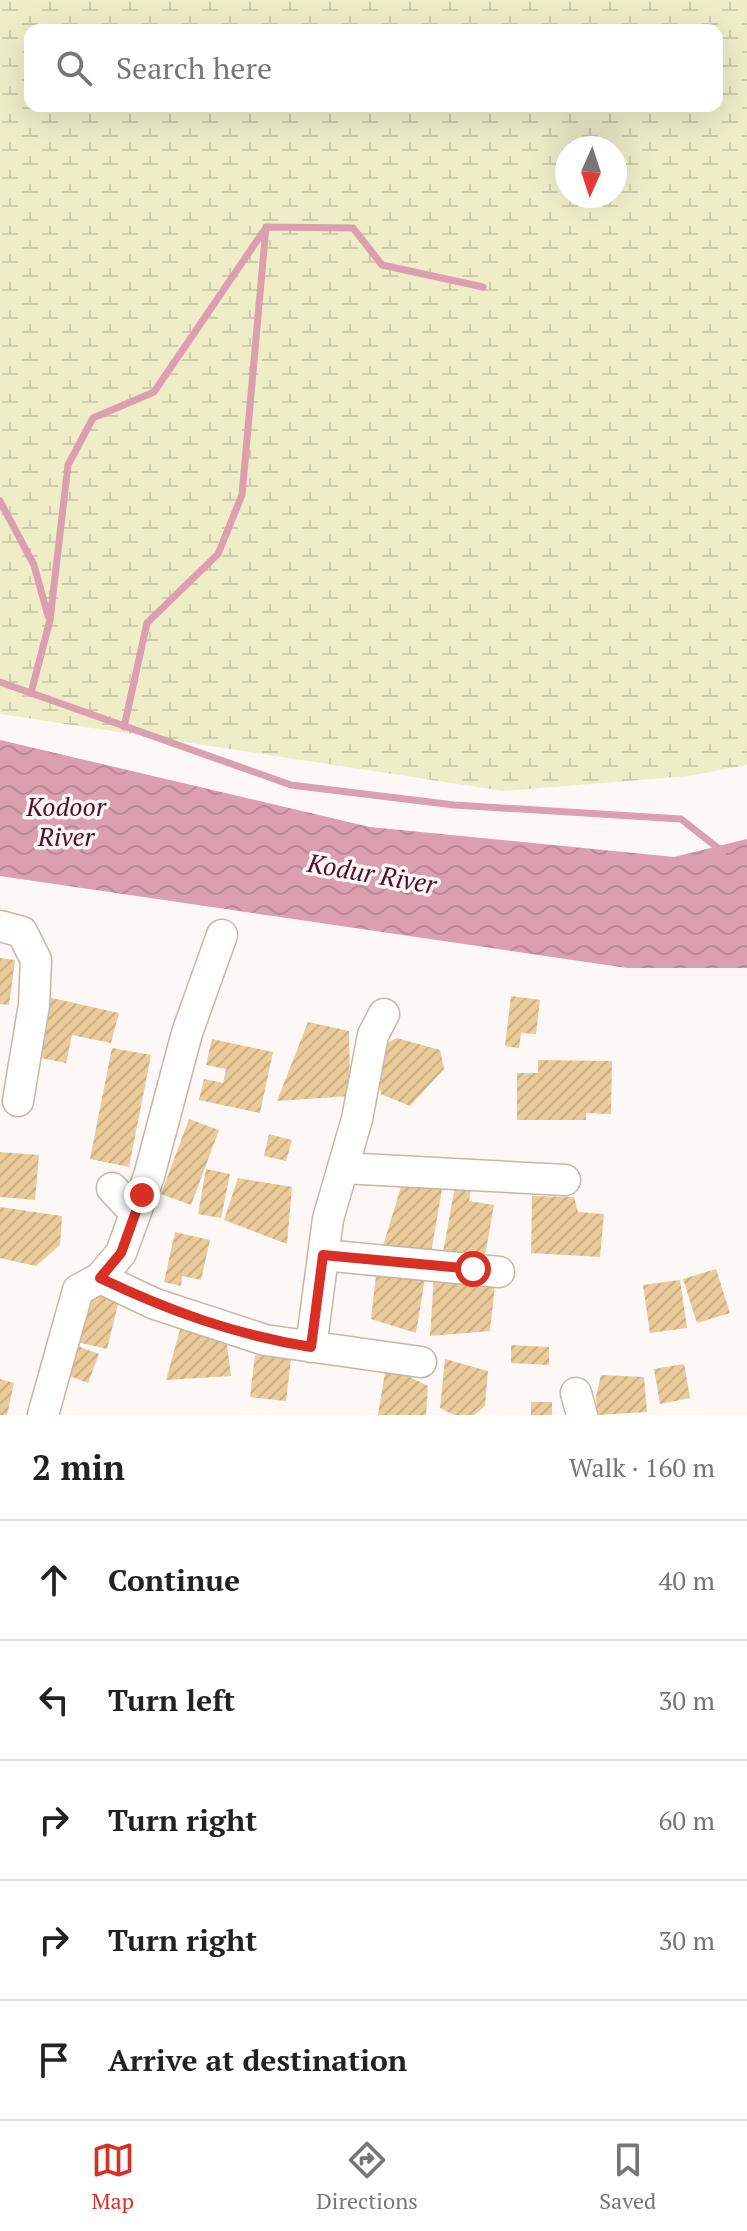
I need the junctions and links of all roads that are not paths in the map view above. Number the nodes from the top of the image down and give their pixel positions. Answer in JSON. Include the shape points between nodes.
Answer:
{"nodes":[{"id":1,"x":0,"y":926,"type":"edge"},
{"id":2,"x":222,"y":935,"type":"dead end"},
{"id":3,"x":384,"y":1014,"type":"dead end"},
{"id":4,"x":18,"y":1101,"type":"dead end"},
{"id":5,"x":343,"y":1168,"type":"junction"},
{"id":6,"x":565,"y":1180,"type":"dead end"},
{"id":7,"x":112,"y":1188,"type":"dead end"},
{"id":8,"x":135,"y":1213,"type":"junction"},
{"id":9,"x":323,"y":1255,"type":"junction"},
{"id":10,"x":499,"y":1272,"type":"dead end"},
{"id":11,"x":100,"y":1278,"type":"junction"},
{"id":12,"x":311,"y":1347,"type":"junction"},
{"id":13,"x":421,"y":1362,"type":"dead end"},
{"id":14,"x":43,"y":1415,"type":"edge"}],
"edges":[{"from":1,"to":4,"type":"street","via":[[22,932],[36,960]]},
{"from":2,"to":8,"type":"street","via":[[187,1033]]},
{"from":3,"to":5,"type":"street","via":[[373,1035]]},
{"from":5,"to":6,"type":"street"},
{"from":5,"to":9,"type":"street"},
{"from":7,"to":8,"type":"street"},
{"from":8,"to":11,"type":"street","via":[[121,1253]]},
{"from":9,"to":10,"type":"street"},
{"from":9,"to":12,"type":"street"},
{"from":11,"to":12,"type":"street","via":[[218,1327]]},
{"from":11,"to":14,"type":"street","via":[[78,1290]]},
{"from":12,"to":13,"type":"street"}]}
